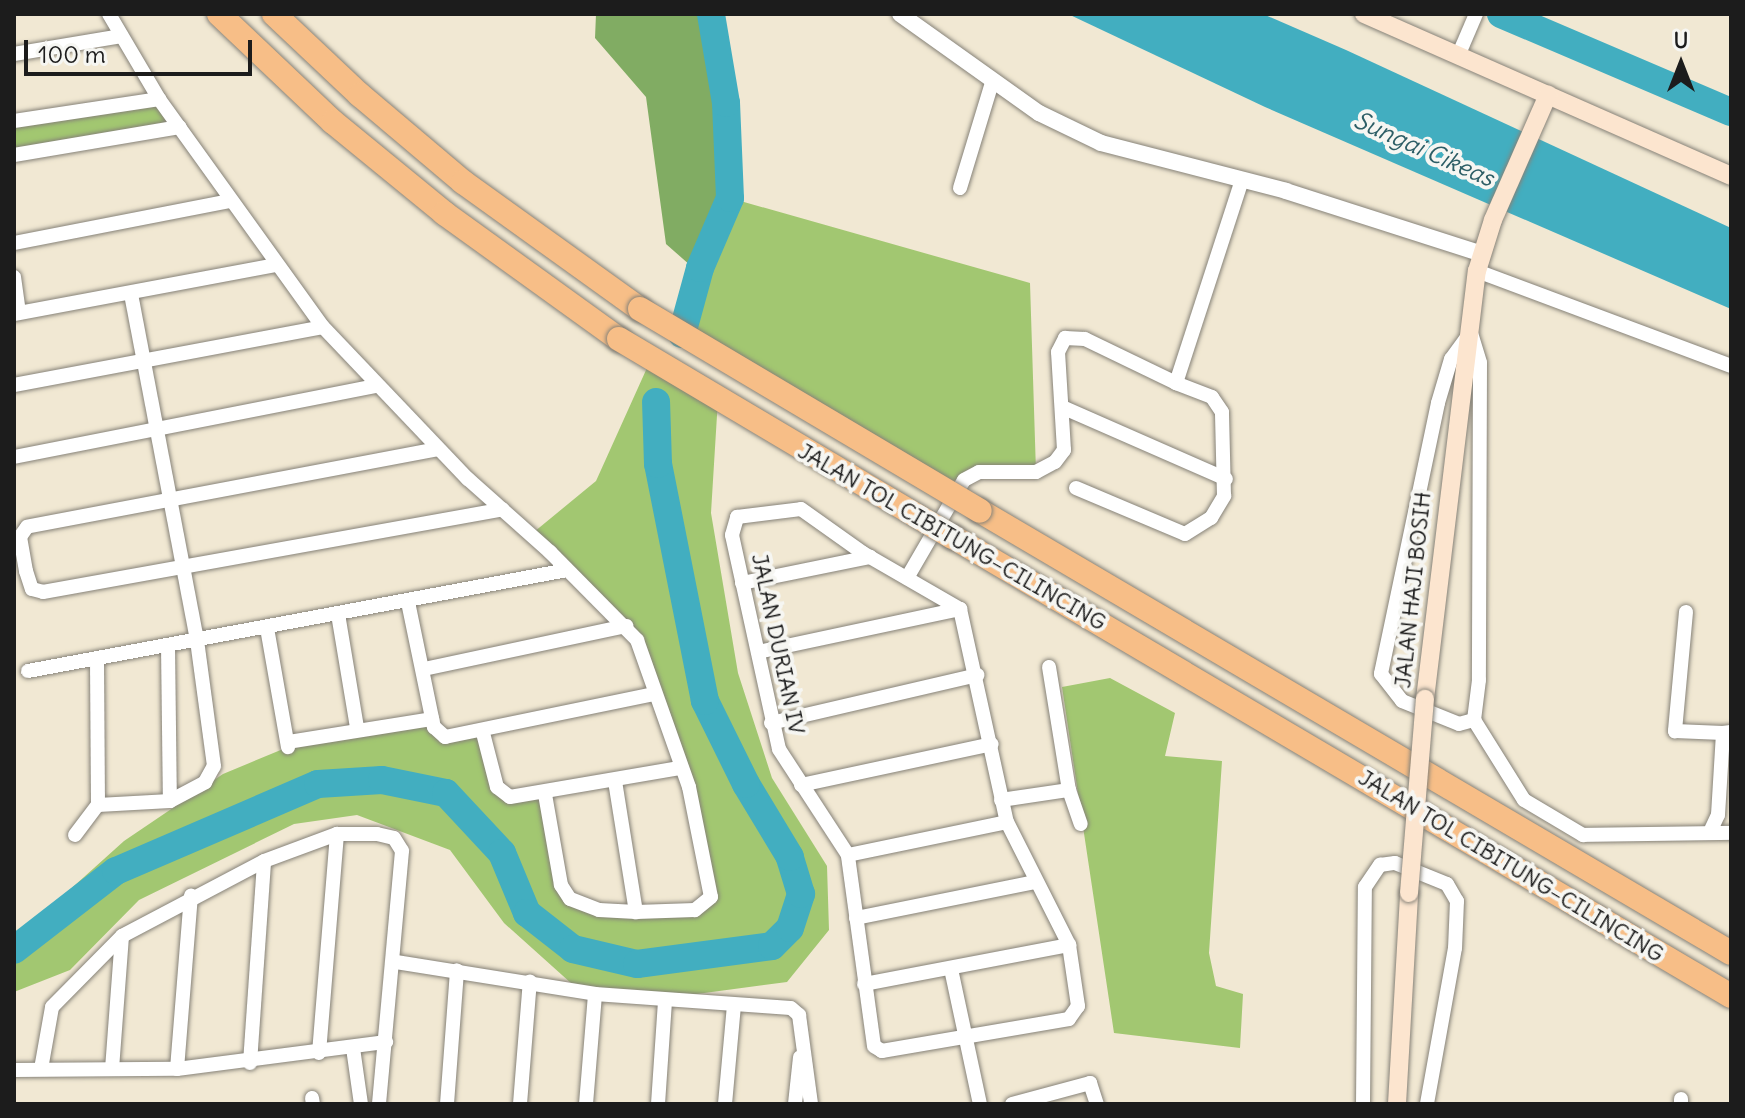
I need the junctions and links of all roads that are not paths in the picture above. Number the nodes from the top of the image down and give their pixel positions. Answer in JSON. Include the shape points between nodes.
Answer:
{"nodes":[{"id":1,"x":109,"y":14,"type":"edge"},
{"id":2,"x":219,"y":14,"type":"edge"},
{"id":3,"x":274,"y":14,"type":"edge"},
{"id":4,"x":900,"y":14,"type":"edge"},
{"id":5,"x":1364,"y":14,"type":"edge"},
{"id":6,"x":1474,"y":17,"type":"edge"},
{"id":7,"x":122,"y":36,"type":"junction"},
{"id":8,"x":14,"y":54,"type":"edge"},
{"id":9,"x":1458,"y":56,"type":"junction"},
{"id":10,"x":992,"y":83,"type":"junction"},
{"id":11,"x":1548,"y":95,"type":"junction"},
{"id":12,"x":159,"y":99,"type":"junction"},
{"id":13,"x":14,"y":121,"type":"edge"},
{"id":14,"x":180,"y":127,"type":"junction"},
{"id":15,"x":14,"y":155,"type":"edge"},
{"id":16,"x":1731,"y":176,"type":"edge"},
{"id":17,"x":1242,"y":180,"type":"junction"},
{"id":18,"x":960,"y":188,"type":"dead end"},
{"id":19,"x":230,"y":201,"type":"junction"},
{"id":20,"x":14,"y":243,"type":"edge"},
{"id":21,"x":1480,"y":262,"type":"junction"},
{"id":22,"x":276,"y":265,"type":"junction"},
{"id":23,"x":14,"y":277,"type":"edge"},
{"id":24,"x":131,"y":294,"type":"junction"},
{"id":25,"x":17,"y":313,"type":"edge"},
{"id":26,"x":323,"y":327,"type":"junction"},
{"id":27,"x":1471,"y":331,"type":"junction"},
{"id":28,"x":144,"y":364,"type":"junction"},
{"id":29,"x":1731,"y":366,"type":"edge"},
{"id":30,"x":1176,"y":383,"type":"junction"},
{"id":31,"x":14,"y":385,"type":"edge"},
{"id":32,"x":376,"y":386,"type":"junction"},
{"id":33,"x":1062,"y":407,"type":"junction"},
{"id":34,"x":157,"y":433,"type":"junction"},
{"id":35,"x":438,"y":449,"type":"junction"},
{"id":36,"x":14,"y":457,"type":"edge"},
{"id":37,"x":1226,"y":479,"type":"junction"},
{"id":38,"x":1076,"y":488,"type":"dead end"},
{"id":39,"x":169,"y":503,"type":"junction"},
{"id":40,"x":503,"y":509,"type":"junction"},
{"id":41,"x":870,"y":557,"type":"junction"},
{"id":42,"x":183,"y":568,"type":"junction"},
{"id":43,"x":567,"y":570,"type":"junction"},
{"id":44,"x":907,"y":578,"type":"junction"},
{"id":45,"x":742,"y":583,"type":"junction"},
{"id":46,"x":408,"y":602,"type":"junction"},
{"id":47,"x":960,"y":609,"type":"junction"},
{"id":48,"x":1686,"y":612,"type":"dead end"},
{"id":49,"x":338,"y":614,"type":"junction"},
{"id":50,"x":626,"y":626,"type":"junction"},
{"id":51,"x":267,"y":628,"type":"junction"},
{"id":52,"x":197,"y":640,"type":"junction"},
{"id":53,"x":168,"y":646,"type":"junction"},
{"id":54,"x":758,"y":652,"type":"junction"},
{"id":55,"x":97,"y":658,"type":"junction"},
{"id":56,"x":1049,"y":667,"type":"dead end"},
{"id":57,"x":424,"y":669,"type":"junction"},
{"id":58,"x":28,"y":671,"type":"dead end"},
{"id":59,"x":978,"y":675,"type":"junction"},
{"id":60,"x":655,"y":694,"type":"junction"},
{"id":61,"x":432,"y":719,"type":"junction"},
{"id":62,"x":1474,"y":720,"type":"junction"},
{"id":63,"x":771,"y":723,"type":"junction"},
{"id":64,"x":357,"y":728,"type":"junction"},
{"id":65,"x":1727,"y":732,"type":"edge"},
{"id":66,"x":483,"y":733,"type":"junction"},
{"id":67,"x":992,"y":744,"type":"junction"},
{"id":68,"x":1728,"y":761,"type":"edge"},
{"id":69,"x":680,"y":768,"type":"junction"},
{"id":70,"x":615,"y":781,"type":"junction"},
{"id":71,"x":801,"y":785,"type":"junction"},
{"id":72,"x":1069,"y":790,"type":"junction"},
{"id":73,"x":545,"y":794,"type":"junction"},
{"id":74,"x":1001,"y":800,"type":"junction"},
{"id":75,"x":170,"y":801,"type":"junction"},
{"id":76,"x":98,"y":805,"type":"junction"},
{"id":77,"x":1007,"y":822,"type":"junction"},
{"id":78,"x":1081,"y":824,"type":"dead end"},
{"id":79,"x":1710,"y":832,"type":"junction"},
{"id":80,"x":1731,"y":833,"type":"edge"},
{"id":81,"x":337,"y":834,"type":"junction"},
{"id":82,"x":75,"y":835,"type":"dead end"},
{"id":83,"x":848,"y":855,"type":"junction"},
{"id":84,"x":264,"y":861,"type":"junction"},
{"id":85,"x":1034,"y":882,"type":"junction"},
{"id":86,"x":191,"y":896,"type":"junction"},
{"id":87,"x":636,"y":912,"type":"junction"},
{"id":88,"x":856,"y":918,"type":"junction"},
{"id":89,"x":122,"y":936,"type":"junction"},
{"id":90,"x":1069,"y":945,"type":"junction"},
{"id":91,"x":1731,"y":953,"type":"edge"},
{"id":92,"x":396,"y":962,"type":"junction"},
{"id":93,"x":951,"y":969,"type":"junction"},
{"id":94,"x":457,"y":970,"type":"junction"},
{"id":95,"x":530,"y":981,"type":"junction"},
{"id":96,"x":864,"y":984,"type":"junction"},
{"id":97,"x":595,"y":994,"type":"junction"},
{"id":98,"x":1731,"y":996,"type":"edge"},
{"id":99,"x":665,"y":1002,"type":"junction"},
{"id":100,"x":734,"y":1005,"type":"junction"},
{"id":101,"x":803,"y":1034,"type":"junction"},
{"id":102,"x":966,"y":1036,"type":"junction"},
{"id":103,"x":386,"y":1042,"type":"junction"},
{"id":104,"x":353,"y":1048,"type":"junction"},
{"id":105,"x":319,"y":1053,"type":"junction"},
{"id":106,"x":250,"y":1063,"type":"junction"},
{"id":107,"x":41,"y":1069,"type":"junction"},
{"id":108,"x":112,"y":1069,"type":"junction"},
{"id":109,"x":177,"y":1069,"type":"junction"},
{"id":110,"x":14,"y":1070,"type":"edge"},
{"id":111,"x":361,"y":1104,"type":"edge"},
{"id":112,"x":379,"y":1104,"type":"edge"},
{"id":113,"x":447,"y":1104,"type":"edge"},
{"id":114,"x":520,"y":1104,"type":"edge"},
{"id":115,"x":586,"y":1104,"type":"edge"},
{"id":116,"x":658,"y":1104,"type":"edge"},
{"id":117,"x":725,"y":1104,"type":"edge"},
{"id":118,"x":795,"y":1104,"type":"edge"},
{"id":119,"x":811,"y":1104,"type":"edge"},
{"id":120,"x":980,"y":1104,"type":"edge"},
{"id":121,"x":1012,"y":1104,"type":"edge"},
{"id":122,"x":1097,"y":1104,"type":"edge"},
{"id":123,"x":1363,"y":1104,"type":"edge"},
{"id":124,"x":1397,"y":1104,"type":"edge"},
{"id":125,"x":1427,"y":1104,"type":"edge"}],
"edges":[{"from":1,"to":7,"type":"street"},
{"from":2,"to":98,"type":"highway","name":"JALAN TOL CIBITUNG–CILINCING","bridge":true,"via":[[333,122],[444,213],[619,339]]},
{"from":3,"to":91,"type":"highway","name":"JALAN TOL CIBITUNG–CILINCING","bridge":true,"via":[[463,182],[640,309]]},
{"from":4,"to":10,"type":"street"},
{"from":5,"to":9,"type":"main road"},
{"from":6,"to":9,"type":"street"},
{"from":7,"to":8,"type":"street"},
{"from":7,"to":12,"type":"street"},
{"from":9,"to":11,"type":"main road"},
{"from":10,"to":17,"type":"street","via":[[1101,143]]},
{"from":10,"to":18,"type":"street"},
{"from":11,"to":16,"type":"main road"},
{"from":11,"to":21,"type":"main road","name":"JALAN HAJI BOSIH"},
{"from":12,"to":13,"type":"street"},
{"from":12,"to":14,"type":"street"},
{"from":14,"to":15,"type":"street"},
{"from":14,"to":19,"type":"street"},
{"from":17,"to":21,"type":"street"},
{"from":17,"to":30,"type":"street"},
{"from":19,"to":20,"type":"street"},
{"from":19,"to":22,"type":"street"},
{"from":21,"to":27,"type":"main road","name":"JALAN HAJI BOSIH"},
{"from":21,"to":29,"type":"street"},
{"from":22,"to":24,"type":"street"},
{"from":22,"to":26,"type":"street"},
{"from":23,"to":25,"type":"street"},
{"from":24,"to":25,"type":"street"},
{"from":24,"to":28,"type":"street"},
{"from":26,"to":28,"type":"street"},
{"from":26,"to":32,"type":"street"},
{"from":27,"to":62,"type":"street","via":[[1480,363],[1479,680]]},
{"from":27,"to":62,"type":"street","via":[[1451,359],[1438,403],[1381,674],[1402,701],[1459,724]]},
{"from":27,"to":124,"type":"main road","name":"JALAN HAJI BOSIH","bridge":true,"via":[[1425,699]]},
{"from":28,"to":31,"type":"street"},
{"from":28,"to":34,"type":"street"},
{"from":30,"to":33,"type":"street","via":[[1069,336],[1058,352]]},
{"from":30,"to":37,"type":"street","via":[[1212,397],[1222,412]]},
{"from":32,"to":34,"type":"street"},
{"from":32,"to":35,"type":"street"},
{"from":33,"to":37,"type":"street"},
{"from":33,"to":44,"type":"street","via":[[1064,450],[1055,462],[1036,472],[979,472],[964,480]]},
{"from":34,"to":36,"type":"street"},
{"from":34,"to":39,"type":"street"},
{"from":35,"to":39,"type":"street"},
{"from":35,"to":40,"type":"street"},
{"from":37,"to":38,"type":"street","via":[[1221,507],[1185,534]]},
{"from":39,"to":42,"type":"street"},
{"from":39,"to":42,"type":"street","via":[[27,527],[20,537],[26,571],[31,587],[40,593]]},
{"from":40,"to":42,"type":"street"},
{"from":40,"to":43,"type":"street"},
{"from":41,"to":44,"type":"street","name":"JALAN DURIAN IV"},
{"from":41,"to":45,"type":"street"},
{"from":41,"to":45,"type":"street","name":"JALAN DURIAN IV","via":[[801,509],[737,517],[732,535]]},
{"from":42,"to":52,"type":"street"},
{"from":43,"to":46,"type":"street"},
{"from":43,"to":50,"type":"street"},
{"from":44,"to":47,"type":"street","name":"JALAN DURIAN IV"},
{"from":45,"to":54,"type":"street","name":"JALAN DURIAN IV"},
{"from":46,"to":49,"type":"street"},
{"from":46,"to":57,"type":"street"},
{"from":47,"to":54,"type":"street"},
{"from":47,"to":59,"type":"street"},
{"from":48,"to":65,"type":"street","via":[[1675,731]]},
{"from":49,"to":51,"type":"street"},
{"from":49,"to":64,"type":"street"},
{"from":50,"to":57,"type":"street"},
{"from":50,"to":60,"type":"street","via":[[641,649]]},
{"from":51,"to":52,"type":"street"},
{"from":51,"to":64,"type":"street","via":[[288,744]]},
{"from":52,"to":53,"type":"street"},
{"from":52,"to":75,"type":"street","via":[[214,766],[205,782]]},
{"from":53,"to":55,"type":"street"},
{"from":53,"to":75,"type":"street"},
{"from":54,"to":63,"type":"street","name":"JALAN DURIAN IV"},
{"from":55,"to":58,"type":"street"},
{"from":55,"to":76,"type":"street"},
{"from":56,"to":72,"type":"street"},
{"from":57,"to":61,"type":"street"},
{"from":59,"to":63,"type":"street"},
{"from":59,"to":67,"type":"street"},
{"from":60,"to":66,"type":"street"},
{"from":60,"to":69,"type":"street"},
{"from":61,"to":64,"type":"street"},
{"from":61,"to":66,"type":"street","via":[[445,737]]},
{"from":62,"to":79,"type":"street","via":[[1524,800],[1583,835]]},
{"from":63,"to":71,"type":"street","name":"JALAN DURIAN IV","via":[[788,770]]},
{"from":65,"to":68,"type":"street"},
{"from":66,"to":73,"type":"street","via":[[502,794]]},
{"from":67,"to":71,"type":"street"},
{"from":67,"to":74,"type":"street"},
{"from":68,"to":79,"type":"street"},
{"from":69,"to":70,"type":"street"},
{"from":69,"to":87,"type":"street","via":[[702,837],[711,897],[695,910]]},
{"from":70,"to":73,"type":"street"},
{"from":70,"to":87,"type":"street"},
{"from":71,"to":83,"type":"street","name":"JALAN DURIAN IV"},
{"from":72,"to":74,"type":"street"},
{"from":72,"to":78,"type":"street"},
{"from":73,"to":87,"type":"street","via":[[563,892],[583,906]]},
{"from":74,"to":77,"type":"street"},
{"from":75,"to":76,"type":"street"},
{"from":76,"to":82,"type":"street"},
{"from":77,"to":83,"type":"street"},
{"from":77,"to":85,"type":"street"},
{"from":79,"to":80,"type":"street"},
{"from":81,"to":84,"type":"street"},
{"from":81,"to":92,"type":"street","via":[[387,835],[401,846]]},
{"from":81,"to":105,"type":"street"},
{"from":83,"to":88,"type":"street","name":"JALAN DURIAN IV"},
{"from":84,"to":86,"type":"street"},
{"from":84,"to":106,"type":"street"},
{"from":85,"to":88,"type":"street"},
{"from":85,"to":90,"type":"street"},
{"from":86,"to":89,"type":"street"},
{"from":86,"to":109,"type":"street"},
{"from":88,"to":96,"type":"street","name":"JALAN DURIAN IV"},
{"from":89,"to":107,"type":"street","via":[[52,1007]]},
{"from":89,"to":108,"type":"street"},
{"from":90,"to":93,"type":"street"},
{"from":90,"to":102,"type":"street","via":[[1078,1006],[1069,1019]]},
{"from":92,"to":94,"type":"street"},
{"from":92,"to":103,"type":"street"},
{"from":93,"to":96,"type":"street"},
{"from":93,"to":102,"type":"street"},
{"from":94,"to":95,"type":"street"},
{"from":94,"to":113,"type":"street"},
{"from":95,"to":97,"type":"street"},
{"from":95,"to":114,"type":"street"},
{"from":96,"to":102,"type":"street","name":"JALAN DURIAN IV","via":[[874,1046],[887,1051]]},
{"from":97,"to":99,"type":"street"},
{"from":97,"to":115,"type":"street"},
{"from":99,"to":100,"type":"street"},
{"from":99,"to":116,"type":"street"},
{"from":100,"to":101,"type":"street","via":[[791,1008],[799,1015]]},
{"from":100,"to":117,"type":"street"},
{"from":101,"to":118,"type":"street"},
{"from":101,"to":119,"type":"street"},
{"from":102,"to":120,"type":"street"},
{"from":103,"to":104,"type":"street"},
{"from":103,"to":112,"type":"street"},
{"from":104,"to":105,"type":"street"},
{"from":104,"to":111,"type":"street"},
{"from":105,"to":106,"type":"street"},
{"from":106,"to":109,"type":"street"},
{"from":107,"to":108,"type":"street"},
{"from":107,"to":110,"type":"street"},
{"from":108,"to":109,"type":"street"},
{"from":121,"to":122,"type":"street","via":[[1090,1083]]},
{"from":123,"to":125,"type":"street","via":[[1365,887],[1380,865],[1395,863],[1447,884],[1457,901],[1455,948]]}]}
